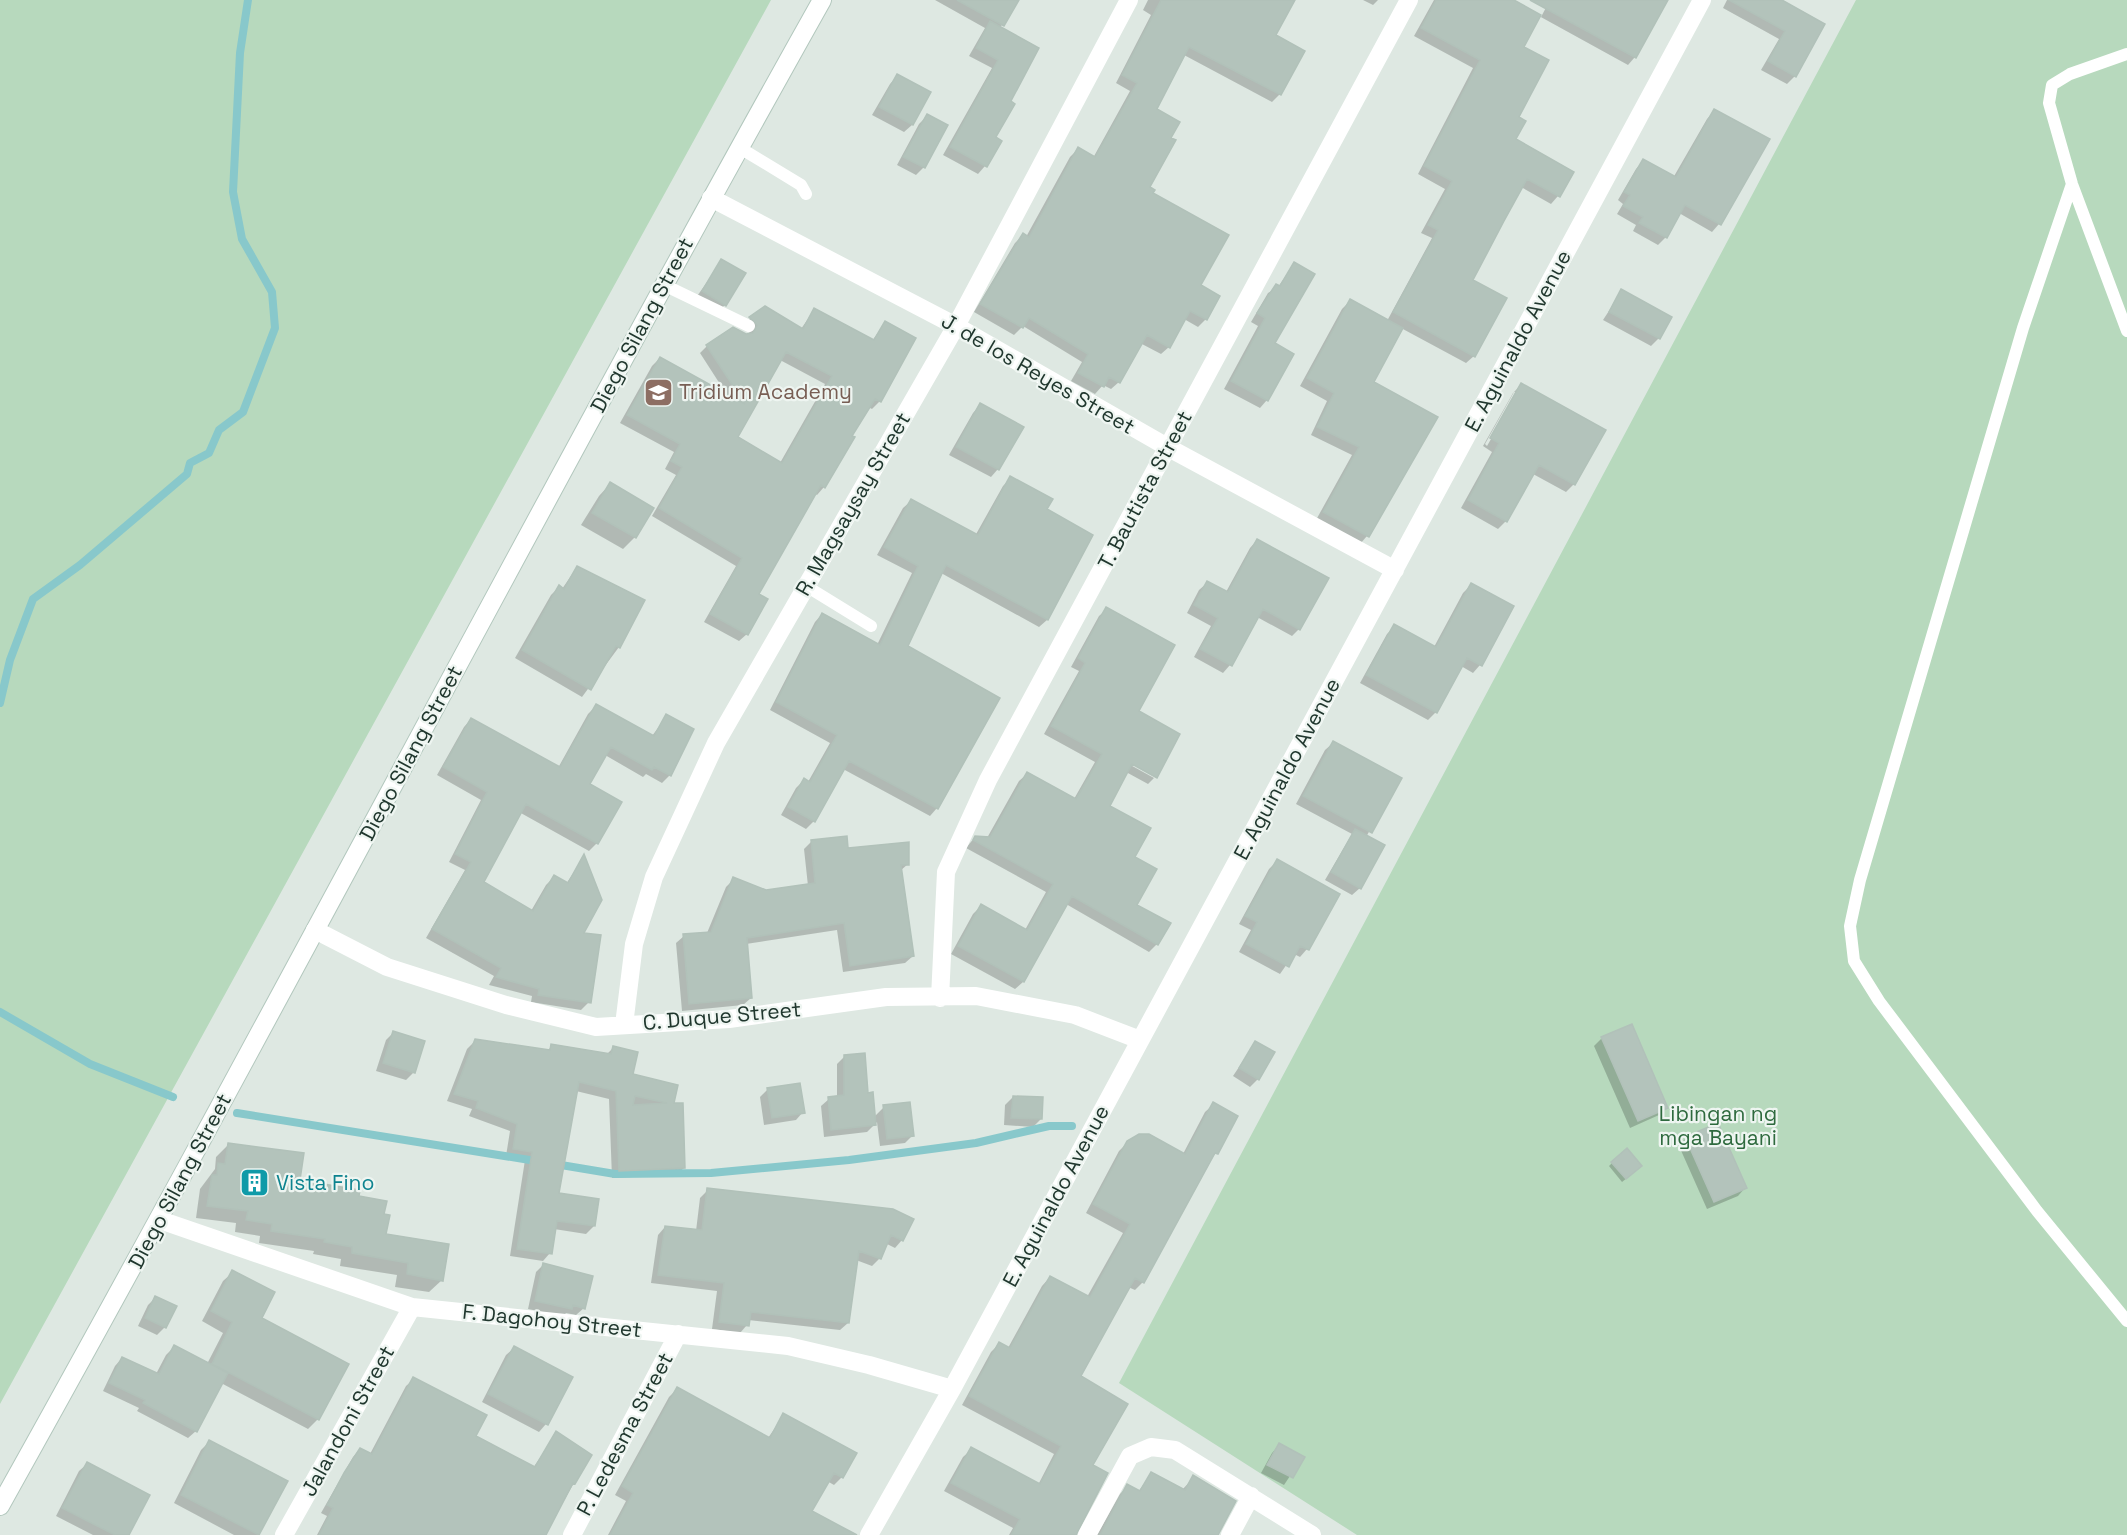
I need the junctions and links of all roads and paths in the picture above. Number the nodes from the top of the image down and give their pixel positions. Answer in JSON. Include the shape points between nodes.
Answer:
{"nodes":[{"id":1,"x":822,"y":0,"type":"edge"},
{"id":2,"x":1129,"y":0,"type":"edge"},
{"id":3,"x":1409,"y":0,"type":"edge"},
{"id":4,"x":1701,"y":0,"type":"edge"},
{"id":5,"x":2127,"y":54,"type":"edge"},
{"id":6,"x":740,"y":148,"type":"junction"},
{"id":7,"x":2072,"y":184,"type":"junction"},
{"id":8,"x":806,"y":194,"type":"dead end"},
{"id":9,"x":711,"y":198,"type":"junction"},
{"id":10,"x":664,"y":285,"type":"junction"},
{"id":11,"x":749,"y":326,"type":"dead end"},
{"id":12,"x":956,"y":326,"type":"junction"},
{"id":13,"x":2127,"y":331,"type":"edge"},
{"id":14,"x":1169,"y":448,"type":"junction"},
{"id":15,"x":1395,"y":570,"type":"junction"},
{"id":16,"x":806,"y":586,"type":"junction"},
{"id":17,"x":871,"y":626,"type":"dead end"},
{"id":18,"x":315,"y":930,"type":"junction"},
{"id":19,"x":940,"y":998,"type":"junction"},
{"id":20,"x":624,"y":1025,"type":"junction"},
{"id":21,"x":1140,"y":1041,"type":"junction"},
{"id":22,"x":160,"y":1220,"type":"junction"},
{"id":23,"x":412,"y":1307,"type":"junction"},
{"id":24,"x":2127,"y":1321,"type":"edge"},
{"id":25,"x":678,"y":1334,"type":"junction"},
{"id":26,"x":952,"y":1389,"type":"junction"},
{"id":27,"x":1251,"y":1496,"type":"junction"},
{"id":28,"x":0,"y":1506,"type":"edge"},
{"id":29,"x":284,"y":1535,"type":"edge"},
{"id":30,"x":572,"y":1535,"type":"edge"},
{"id":31,"x":869,"y":1535,"type":"edge"},
{"id":32,"x":1087,"y":1535,"type":"edge"},
{"id":33,"x":1230,"y":1535,"type":"edge"},
{"id":34,"x":1312,"y":1535,"type":"edge"}],
"edges":[{"from":1,"to":6,"type":"street","name":"Diego Silang Street"},
{"from":2,"to":12,"type":"street","name":"R. Magsaysay Street"},
{"from":3,"to":14,"type":"street","name":"T. Bautista Street"},
{"from":4,"to":15,"type":"street","name":"E. Aguinaldo Avenue"},
{"from":5,"to":7,"type":"lane","via":[[2070,74],[2052,85],[2049,103]]},
{"from":6,"to":8,"type":"lane","via":[[801,185]]},
{"from":6,"to":9,"type":"street","name":"Diego Silang Street"},
{"from":7,"to":13,"type":"lane"},
{"from":7,"to":24,"type":"lane","via":[[2024,328],[1860,880],[1850,926],[1854,961],[1879,1001],[2037,1211]]},
{"from":9,"to":10,"type":"street","name":"Diego Silang Street"},
{"from":9,"to":12,"type":"street","name":"J. de los Reyes Street"},
{"from":10,"to":11,"type":"lane"},
{"from":10,"to":18,"type":"street","name":"Diego Silang Street"},
{"from":12,"to":14,"type":"street","name":"J. de los Reyes Street"},
{"from":12,"to":16,"type":"street","name":"R. Magsaysay Street"},
{"from":14,"to":15,"type":"street","name":"J. de los Reyes Street"},
{"from":14,"to":19,"type":"street","name":"T. Bautista Street","via":[[988,780],[946,872]]},
{"from":15,"to":21,"type":"street","name":"E. Aguinaldo Avenue"},
{"from":16,"to":17,"type":"lane"},
{"from":16,"to":20,"type":"street","name":"R. Magsaysay Street","via":[[716,743],[654,877],[634,944]]},
{"from":18,"to":20,"type":"street","name":"C. Duque Street","via":[[387,967],[506,1005],[596,1027]]},
{"from":18,"to":22,"type":"street","name":"Diego Silang Street"},
{"from":19,"to":20,"type":"street","name":"C. Duque Street","via":[[886,997],[729,1019]]},
{"from":19,"to":21,"type":"street","name":"C. Duque Street","via":[[976,996],[1075,1015]]},
{"from":21,"to":26,"type":"street","name":"E. Aguinaldo Avenue"},
{"from":22,"to":23,"type":"street","name":"F. Dagohoy Street"},
{"from":22,"to":28,"type":"street","name":"Diego Silang Street"},
{"from":23,"to":25,"type":"street","name":"F. Dagohoy Street"},
{"from":23,"to":29,"type":"street","name":"Jalandoni Street"},
{"from":25,"to":26,"type":"street","name":"F. Dagohoy Street","via":[[788,1346]]},
{"from":25,"to":30,"type":"street","name":"P. Ledesma Street"},
{"from":26,"to":31,"type":"street","name":"E. Aguinaldo Avenue"},
{"from":27,"to":32,"type":"street","via":[[1175,1450],[1151,1447],[1130,1456]]},
{"from":27,"to":33,"type":"street"},
{"from":27,"to":34,"type":"street"}]}
